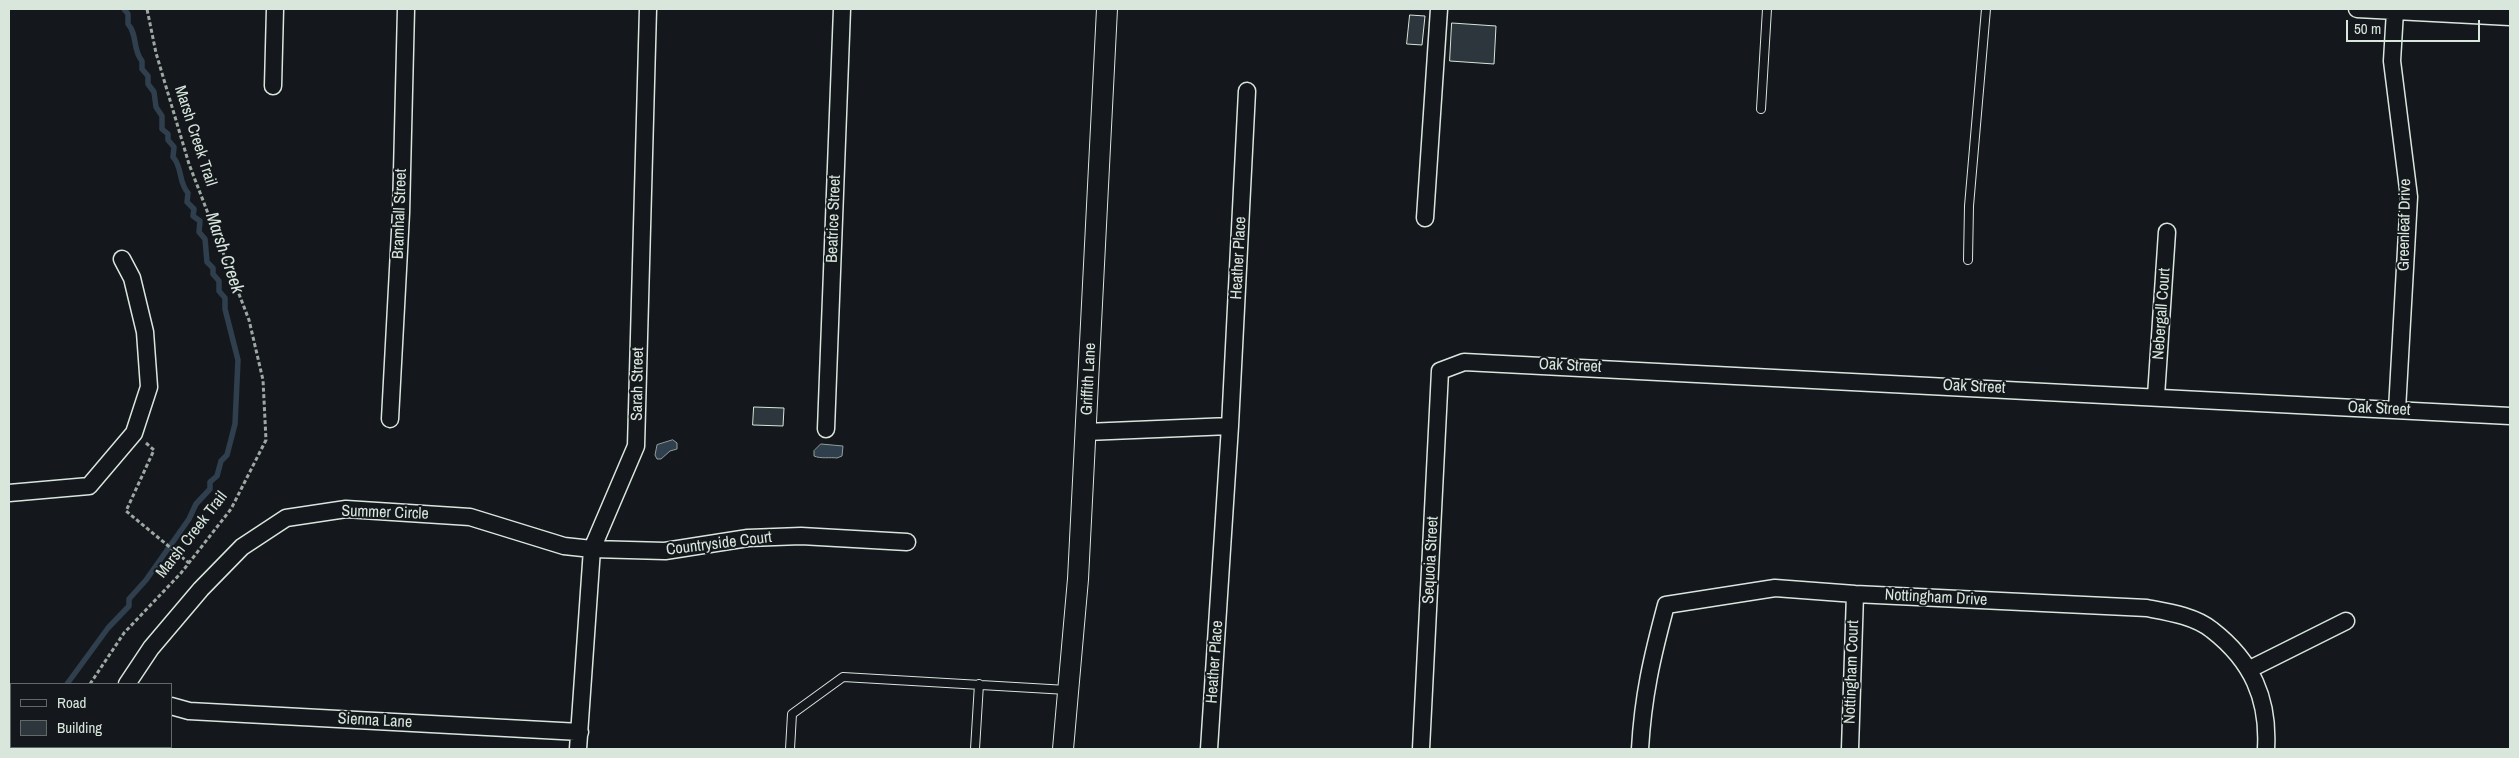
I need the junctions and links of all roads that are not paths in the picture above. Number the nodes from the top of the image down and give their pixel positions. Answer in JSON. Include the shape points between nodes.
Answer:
{"nodes":[{"id":1,"x":276,"y":9,"type":"edge"},
{"id":2,"x":406,"y":9,"type":"edge"},
{"id":3,"x":648,"y":9,"type":"edge"},
{"id":4,"x":842,"y":9,"type":"edge"},
{"id":5,"x":1107,"y":9,"type":"edge"},
{"id":6,"x":1439,"y":9,"type":"edge"},
{"id":7,"x":1767,"y":9,"type":"edge"},
{"id":8,"x":1986,"y":9,"type":"edge"},
{"id":9,"x":2357,"y":9,"type":"edge"},
{"id":10,"x":2395,"y":11,"type":"junction"},
{"id":11,"x":2510,"y":17,"type":"edge"},
{"id":12,"x":273,"y":86,"type":"dead end"},
{"id":13,"x":1247,"y":91,"type":"dead end"},
{"id":14,"x":1761,"y":108,"type":"dead end"},
{"id":15,"x":1426,"y":218,"type":"dead end"},
{"id":16,"x":2168,"y":232,"type":"dead end"},
{"id":17,"x":122,"y":259,"type":"dead end"},
{"id":18,"x":1968,"y":260,"type":"dead end"},
{"id":19,"x":1440,"y":371,"type":"joint"},
{"id":20,"x":2156,"y":396,"type":"junction"},
{"id":21,"x":2397,"y":410,"type":"junction"},
{"id":22,"x":2510,"y":416,"type":"edge"},
{"id":23,"x":390,"y":419,"type":"dead end"},
{"id":24,"x":1230,"y":426,"type":"junction"},
{"id":25,"x":826,"y":429,"type":"dead end"},
{"id":26,"x":1086,"y":432,"type":"junction"},
{"id":27,"x":9,"y":493,"type":"edge"},
{"id":28,"x":907,"y":542,"type":"dead end"},
{"id":29,"x":592,"y":549,"type":"junction"},
{"id":30,"x":1855,"y":594,"type":"junction"},
{"id":31,"x":2346,"y":621,"type":"dead end"},
{"id":32,"x":2250,"y":669,"type":"junction"},
{"id":33,"x":128,"y":683,"type":"edge"},
{"id":34,"x":978,"y":684,"type":"junction"},
{"id":35,"x":1069,"y":690,"type":"junction"},
{"id":36,"x":172,"y":706,"type":"edge"},
{"id":37,"x":580,"y":732,"type":"junction"},
{"id":38,"x":578,"y":749,"type":"edge"},
{"id":39,"x":790,"y":749,"type":"edge"},
{"id":40,"x":974,"y":749,"type":"edge"},
{"id":41,"x":1064,"y":749,"type":"edge"},
{"id":42,"x":1209,"y":749,"type":"edge"},
{"id":43,"x":1421,"y":749,"type":"edge"},
{"id":44,"x":1640,"y":749,"type":"edge"},
{"id":45,"x":1850,"y":749,"type":"edge"},
{"id":46,"x":2266,"y":749,"type":"edge"}],
"edges":[{"from":1,"to":12,"type":"street"},
{"from":2,"to":23,"type":"street","name":"Bramhall Street","via":[[401,213]]},
{"from":3,"to":29,"type":"street","name":"Sarah Street","via":[[636,446]]},
{"from":4,"to":25,"type":"street","name":"Beatrice Street"},
{"from":5,"to":26,"type":"street","name":"Griffith Lane"},
{"from":6,"to":15,"type":"street"},
{"from":7,"to":14,"type":"lane"},
{"from":8,"to":18,"type":"lane","via":[[1969,206]]},
{"from":9,"to":10,"type":"street"},
{"from":10,"to":11,"type":"street"},
{"from":10,"to":21,"type":"street","name":"Greenleaf Drive","via":[[2392,61],[2409,197]]},
{"from":13,"to":24,"type":"street","name":"Heather Place"},
{"from":16,"to":20,"type":"street","name":"Nebergall Court"},
{"from":17,"to":27,"type":"street","via":[[132,278],[145,332],[148,387],[134,433],[89,486]]},
{"from":19,"to":20,"type":"street","name":"Oak Street","via":[[1464,362],[1505,363]]},
{"from":19,"to":43,"type":"street","name":"Sequoia Street"},
{"from":20,"to":21,"type":"street","name":"Oak Street"},
{"from":21,"to":22,"type":"street","name":"Oak Street"},
{"from":24,"to":26,"type":"street"},
{"from":24,"to":42,"type":"street","name":"Heather Place"},
{"from":26,"to":35,"type":"street","name":"Griffith Lane"},
{"from":28,"to":29,"type":"street","name":"Countryside Court","via":[[800,536],[756,537],[665,552]]},
{"from":29,"to":33,"type":"street","name":"Summer Circle","via":[[564,546],[470,517],[346,509],[286,518],[242,547],[201,588],[151,648]]},
{"from":29,"to":37,"type":"street","name":"Sarah Street"},
{"from":30,"to":32,"type":"street","name":"Nottingham Drive","via":[[2147,608],[2178,614],[2211,629]]},
{"from":30,"to":44,"type":"street","name":"Nottingham Drive","via":[[1775,588],[1666,605],[1647,676]]},
{"from":30,"to":45,"type":"street","name":"Nottingham Court"},
{"from":31,"to":32,"type":"street"},
{"from":32,"to":46,"type":"street","name":"Nottingham Drive","via":[[2264,701]]},
{"from":34,"to":35,"type":"lane"},
{"from":34,"to":39,"type":"lane","via":[[843,677],[792,714]]},
{"from":34,"to":40,"type":"lane"},
{"from":35,"to":41,"type":"street","name":"Griffith Lane"},
{"from":36,"to":37,"type":"street","name":"Sienna Lane","via":[[189,711]]},
{"from":37,"to":38,"type":"street","name":"Sarah Street"}]}
